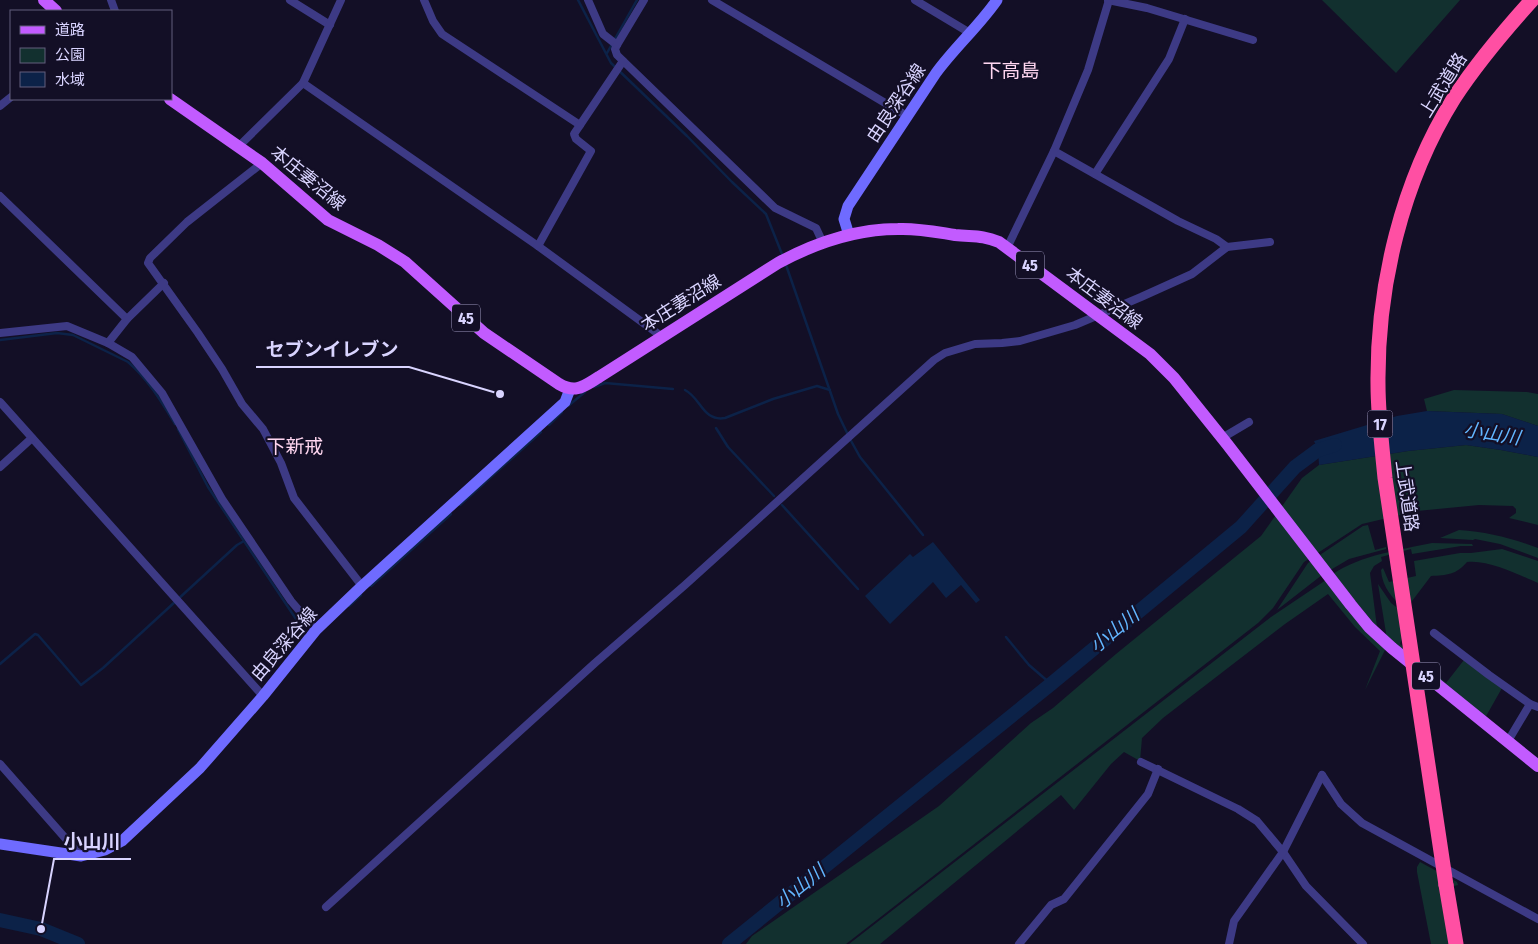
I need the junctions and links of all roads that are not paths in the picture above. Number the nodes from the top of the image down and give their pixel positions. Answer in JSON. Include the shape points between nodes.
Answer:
{"nodes":[{"id":1,"x":44,"y":0,"type":"edge"},
{"id":2,"x":290,"y":0,"type":"edge"},
{"id":3,"x":341,"y":0,"type":"edge"},
{"id":4,"x":424,"y":0,"type":"edge"},
{"id":5,"x":588,"y":0,"type":"edge"},
{"id":6,"x":644,"y":0,"type":"edge"},
{"id":7,"x":712,"y":0,"type":"edge"},
{"id":8,"x":915,"y":0,"type":"edge"},
{"id":9,"x":997,"y":0,"type":"edge"},
{"id":10,"x":1108,"y":0,"type":"edge"},
{"id":11,"x":1532,"y":0,"type":"edge"},
{"id":12,"x":55,"y":10,"type":"edge"},
{"id":13,"x":1185,"y":20,"type":"junction"},
{"id":14,"x":330,"y":25,"type":"junction"},
{"id":15,"x":970,"y":33,"type":"junction"},
{"id":16,"x":1253,"y":40,"type":"dead end"},
{"id":17,"x":617,"y":44,"type":"junction"},
{"id":18,"x":623,"y":61,"type":"junction"},
{"id":19,"x":304,"y":83,"type":"junction"},
{"id":20,"x":10,"y":98,"type":"edge"},
{"id":21,"x":171,"y":100,"type":"edge"},
{"id":22,"x":0,"y":106,"type":"edge"},
{"id":23,"x":907,"y":116,"type":"junction"},
{"id":24,"x":580,"y":125,"type":"junction"},
{"id":25,"x":238,"y":147,"type":"junction"},
{"id":26,"x":1054,"y":151,"type":"junction"},
{"id":27,"x":262,"y":163,"type":"junction"},
{"id":28,"x":1095,"y":174,"type":"junction"},
{"id":29,"x":0,"y":196,"type":"edge"},
{"id":30,"x":849,"y":235,"type":"junction"},
{"id":31,"x":1270,"y":242,"type":"dead end"},
{"id":32,"x":823,"y":243,"type":"junction"},
{"id":33,"x":538,"y":246,"type":"junction"},
{"id":34,"x":1227,"y":247,"type":"junction"},
{"id":35,"x":1007,"y":248,"type":"junction"},
{"id":36,"x":164,"y":283,"type":"junction"},
{"id":37,"x":1098,"y":315,"type":"junction"},
{"id":38,"x":127,"y":319,"type":"junction"},
{"id":39,"x":0,"y":333,"type":"edge"},
{"id":40,"x":660,"y":337,"type":"junction"},
{"id":41,"x":108,"y":343,"type":"junction"},
{"id":42,"x":570,"y":389,"type":"junction"},
{"id":43,"x":0,"y":402,"type":"edge"},
{"id":44,"x":1249,"y":422,"type":"dead end"},
{"id":45,"x":32,"y":438,"type":"junction"},
{"id":46,"x":1224,"y":441,"type":"junction"},
{"id":47,"x":0,"y":467,"type":"edge"},
{"id":48,"x":362,"y":586,"type":"junction"},
{"id":49,"x":316,"y":630,"type":"junction"},
{"id":50,"x":1434,"y":633,"type":"dead end"},
{"id":51,"x":263,"y":696,"type":"junction"},
{"id":52,"x":1536,"y":705,"type":"edge"},
{"id":53,"x":1508,"y":741,"type":"junction"},
{"id":54,"x":1142,"y":762,"type":"dead end"},
{"id":55,"x":0,"y":764,"type":"edge"},
{"id":56,"x":1538,"y":766,"type":"edge"},
{"id":57,"x":1158,"y":770,"type":"junction"},
{"id":58,"x":0,"y":844,"type":"edge"},
{"id":59,"x":1284,"y":852,"type":"junction"},
{"id":60,"x":81,"y":856,"type":"junction"},
{"id":61,"x":326,"y":907,"type":"dead end"},
{"id":62,"x":1538,"y":919,"type":"edge"},
{"id":63,"x":1018,"y":944,"type":"edge"},
{"id":64,"x":1229,"y":944,"type":"edge"},
{"id":65,"x":1363,"y":944,"type":"edge"},
{"id":66,"x":1456,"y":944,"type":"edge"}],
"edges":[{"from":1,"to":12,"type":"main road"},
{"from":2,"to":14,"type":"street"},
{"from":3,"to":14,"type":"street"},
{"from":4,"to":24,"type":"street","via":[[442,34]]},
{"from":5,"to":17,"type":"street","via":[[603,34]]},
{"from":6,"to":17,"type":"street"},
{"from":7,"to":23,"type":"street"},
{"from":8,"to":15,"type":"street"},
{"from":9,"to":15,"type":"main road","name":"由良深谷線"},
{"from":10,"to":13,"type":"street"},
{"from":10,"to":26,"type":"street","via":[[1088,70]]},
{"from":11,"to":66,"type":"highway","name":"上武道路","number":"17","bridge":true,"via":[[1485,54],[1436,129],[1398,228],[1381,316],[1378,384],[1384,470]]},
{"from":13,"to":16,"type":"street"},
{"from":13,"to":28,"type":"street","via":[[1169,59]]},
{"from":14,"to":19,"type":"street"},
{"from":15,"to":23,"type":"main road","name":"由良深谷線","via":[[947,58]]},
{"from":17,"to":18,"type":"street","via":[[615,52]]},
{"from":18,"to":24,"type":"street"},
{"from":18,"to":32,"type":"street","via":[[776,208],[816,228]]},
{"from":19,"to":25,"type":"street"},
{"from":19,"to":33,"type":"street"},
{"from":20,"to":22,"type":"street"},
{"from":21,"to":25,"type":"main road","name":"本庄妻沼線","number":"45"},
{"from":23,"to":30,"type":"main road","name":"由良深谷線","via":[[848,206],[844,219]]},
{"from":24,"to":33,"type":"street","via":[[574,134],[576,139],[591,151]]},
{"from":25,"to":27,"type":"main road","name":"本庄妻沼線","number":"45"},
{"from":26,"to":28,"type":"street"},
{"from":26,"to":35,"type":"street"},
{"from":27,"to":36,"type":"street","via":[[187,222],[148,260]]},
{"from":27,"to":42,"type":"main road","name":"本庄妻沼線","number":"45","via":[[328,220],[378,244],[405,262],[484,333]]},
{"from":28,"to":34,"type":"street"},
{"from":29,"to":38,"type":"street"},
{"from":30,"to":32,"type":"main road","name":"本庄妻沼線","number":"45"},
{"from":30,"to":35,"type":"main road","name":"本庄妻沼線","number":"45","via":[[882,229],[917,229],[978,235]]},
{"from":31,"to":34,"type":"street"},
{"from":32,"to":40,"type":"main road","name":"本庄妻沼線","number":"45","via":[[778,263]]},
{"from":33,"to":40,"type":"street"},
{"from":34,"to":37,"type":"street","via":[[1192,274]]},
{"from":35,"to":37,"type":"main road","name":"本庄妻沼線","number":"45"},
{"from":36,"to":38,"type":"street"},
{"from":36,"to":48,"type":"street","via":[[242,404],[263,429],[294,498]]},
{"from":37,"to":46,"type":"main road","name":"本庄妻沼線","number":"45","via":[[1150,354],[1186,392]]},
{"from":37,"to":61,"type":"street","via":[[1020,340],[976,344],[945,353],[934,360]]},
{"from":38,"to":41,"type":"street"},
{"from":39,"to":41,"type":"street","via":[[67,326]]},
{"from":40,"to":42,"type":"main road","name":"本庄妻沼線","number":"45","via":[[582,387]]},
{"from":41,"to":49,"type":"street","via":[[132,357],[158,386],[222,499],[291,601]]},
{"from":42,"to":48,"type":"main road","name":"由良深谷線","via":[[565,402]]},
{"from":43,"to":45,"type":"street"},
{"from":44,"to":46,"type":"street"},
{"from":45,"to":47,"type":"street"},
{"from":45,"to":51,"type":"street"},
{"from":46,"to":53,"type":"main road","number":"45","via":[[1369,628]]},
{"from":48,"to":49,"type":"main road","name":"由良深谷線"},
{"from":49,"to":51,"type":"main road","name":"由良深谷線"},
{"from":50,"to":52,"type":"street","via":[[1489,675]]},
{"from":51,"to":60,"type":"main road","name":"由良深谷線","via":[[200,768],[127,836],[105,850]]},
{"from":52,"to":53,"type":"street"},
{"from":53,"to":56,"type":"main road","number":"45"},
{"from":54,"to":57,"type":"street"},
{"from":55,"to":60,"type":"street"},
{"from":57,"to":59,"type":"street","via":[[1257,820]]},
{"from":57,"to":63,"type":"street","via":[[1148,794],[1070,892],[1051,905]]},
{"from":58,"to":60,"type":"main road","name":"由良深谷線"},
{"from":59,"to":62,"type":"street","via":[[1322,774],[1342,804],[1362,823]]},
{"from":59,"to":64,"type":"street","via":[[1234,922]]},
{"from":59,"to":65,"type":"street","via":[[1306,886]]}]}
